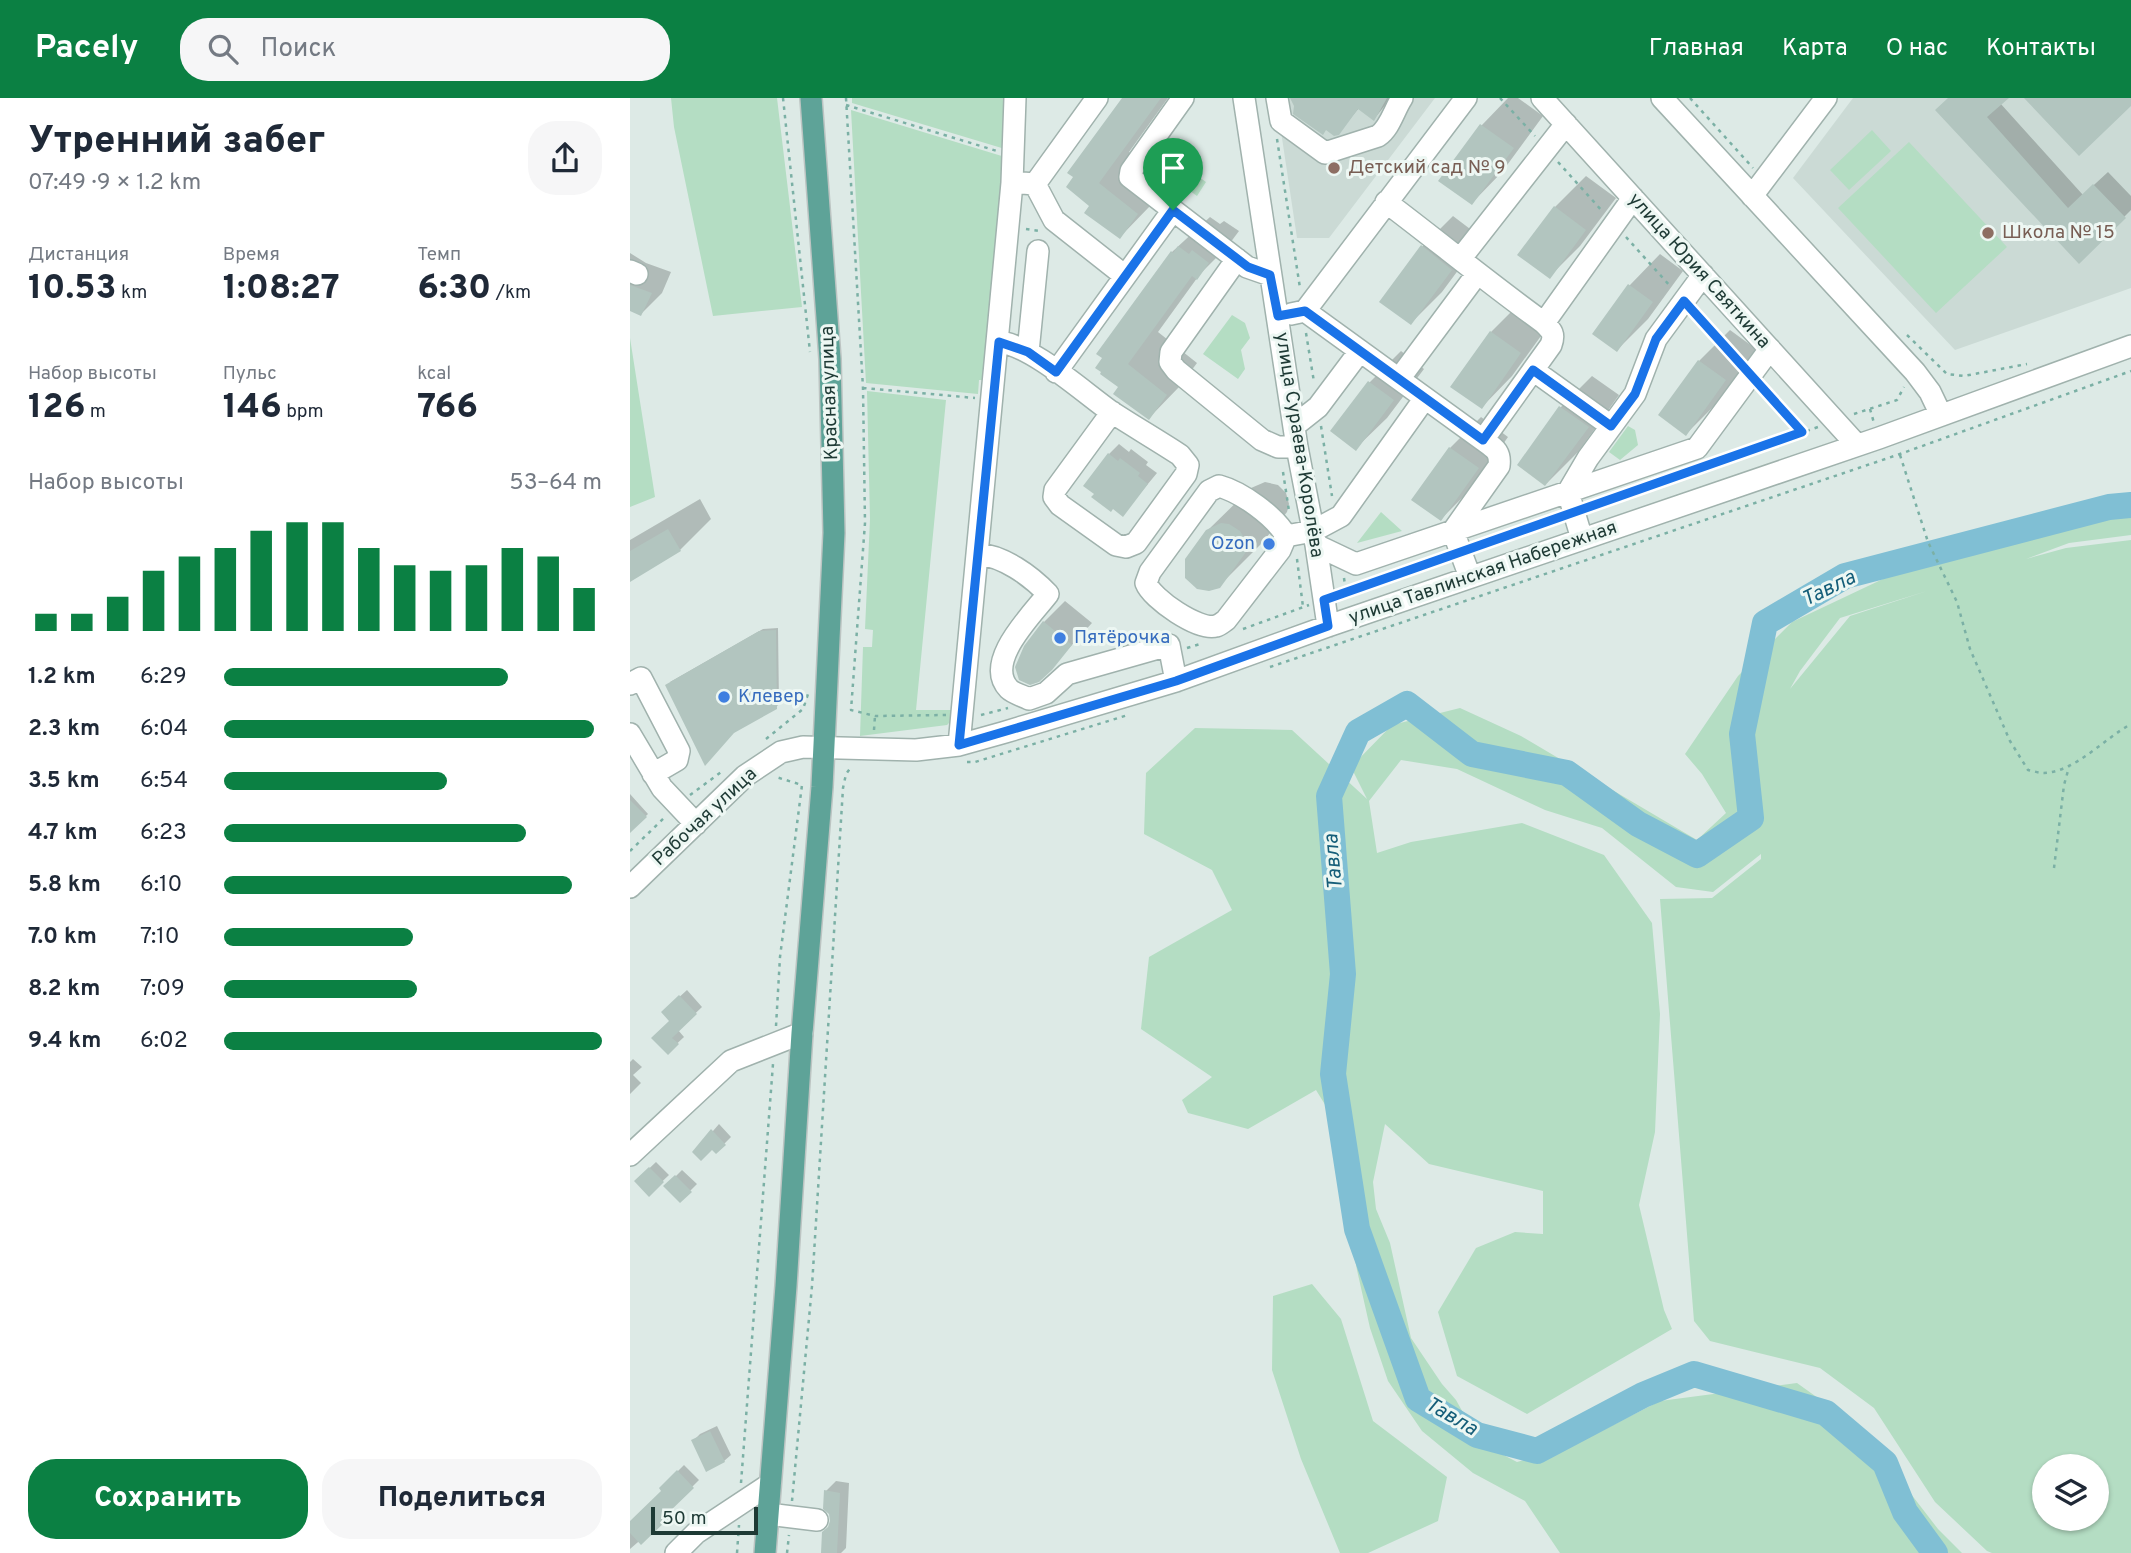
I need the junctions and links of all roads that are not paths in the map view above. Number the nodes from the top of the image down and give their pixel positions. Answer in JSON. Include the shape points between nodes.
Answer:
{"nodes":[{"id":1,"x":811,"y":98,"type":"edge"},
{"id":2,"x":1015,"y":98,"type":"edge"},
{"id":3,"x":1097,"y":98,"type":"edge"},
{"id":4,"x":1183,"y":98,"type":"edge"},
{"id":5,"x":1244,"y":98,"type":"edge"},
{"id":6,"x":1277,"y":98,"type":"edge"},
{"id":7,"x":1402,"y":98,"type":"edge"},
{"id":8,"x":1466,"y":98,"type":"edge"},
{"id":9,"x":1542,"y":98,"type":"edge"},
{"id":10,"x":1662,"y":98,"type":"edge"},
{"id":11,"x":1826,"y":98,"type":"edge"},
{"id":12,"x":1566,"y":124,"type":"junction"},
{"id":13,"x":1012,"y":183,"type":"junction"},
{"id":14,"x":1035,"y":184,"type":"junction"},
{"id":15,"x":1758,"y":189,"type":"junction"},
{"id":16,"x":1633,"y":198,"type":"junction"},
{"id":17,"x":1386,"y":202,"type":"junction"},
{"id":18,"x":1173,"y":210,"type":"junction"},
{"id":19,"x":1039,"y":241,"type":"road end"},
{"id":20,"x":1461,"y":258,"type":"junction"},
{"id":21,"x":1237,"y":259,"type":"junction"},
{"id":22,"x":1477,"y":274,"type":"junction"},
{"id":23,"x":1270,"y":275,"type":"junction"},
{"id":24,"x":1703,"y":275,"type":"junction"},
{"id":25,"x":1125,"y":276,"type":"junction"},
{"id":26,"x":1304,"y":311,"type":"junction"},
{"id":27,"x":1278,"y":316,"type":"junction"},
{"id":28,"x":1545,"y":323,"type":"junction"},
{"id":29,"x":999,"y":342,"type":"junction"},
{"id":30,"x":2131,"y":346,"type":"edge"},
{"id":31,"x":1770,"y":349,"type":"junction"},
{"id":32,"x":1360,"y":351,"type":"junction"},
{"id":33,"x":1028,"y":352,"type":"junction"},
{"id":34,"x":1533,"y":370,"type":"junction"},
{"id":35,"x":1056,"y":372,"type":"junction"},
{"id":36,"x":1399,"y":379,"type":"junction"},
{"id":37,"x":1425,"y":398,"type":"junction"},
{"id":38,"x":1112,"y":412,"type":"junction"},
{"id":39,"x":1941,"y":415,"type":"junction"},
{"id":40,"x":1611,"y":426,"type":"junction"},
{"id":41,"x":1296,"y":436,"type":"junction"},
{"id":42,"x":1483,"y":440,"type":"junction"},
{"id":43,"x":1856,"y":444,"type":"junction"},
{"id":44,"x":1571,"y":502,"type":"junction"},
{"id":45,"x":1453,"y":531,"type":"junction"},
{"id":46,"x":1286,"y":536,"type":"junction"},
{"id":47,"x":1315,"y":538,"type":"junction"},
{"id":48,"x":1582,"y":539,"type":"junction"},
{"id":49,"x":978,"y":554,"type":"junction"},
{"id":50,"x":1470,"y":577,"type":"junction"},
{"id":51,"x":1328,"y":626,"type":"junction"},
{"id":52,"x":1176,"y":681,"type":"junction"},
{"id":53,"x":630,"y":684,"type":"edge"},
{"id":54,"x":630,"y":734,"type":"edge"},
{"id":55,"x":959,"y":745,"type":"junction"},
{"id":56,"x":824,"y":747,"type":"junction"},
{"id":57,"x":653,"y":774,"type":"junction"},
{"id":58,"x":696,"y":824,"type":"junction"},
{"id":59,"x":630,"y":887,"type":"edge"},
{"id":60,"x":802,"y":1033,"type":"junction"},
{"id":61,"x":630,"y":1155,"type":"edge"},
{"id":62,"x":770,"y":1484,"type":"junction"},
{"id":63,"x":768,"y":1514,"type":"junction"},
{"id":64,"x":817,"y":1520,"type":"dead end"},
{"id":65,"x":676,"y":1553,"type":"edge"},
{"id":66,"x":765,"y":1553,"type":"edge"}],
"edges":[{"from":1,"to":56,"type":"main road","name":"Красная улица","via":[[830,359],[834,533],[819,688]]},
{"from":2,"to":13,"type":"street"},
{"from":3,"to":14,"type":"street"},
{"from":4,"to":18,"type":"street","via":[[1130,171],[1130,177]]},
{"from":5,"to":23,"type":"street","name":"улица Сураева-Королёва"},
{"from":6,"to":7,"type":"street","via":[[1281,121],[1325,153],[1378,136]]},
{"from":8,"to":17,"type":"street"},
{"from":9,"to":12,"type":"street","name":"улица Юрия Святкина"},
{"from":10,"to":15,"type":"street"},
{"from":11,"to":15,"type":"street"},
{"from":12,"to":16,"type":"street","name":"улица Юрия Святкина"},
{"from":12,"to":20,"type":"street"},
{"from":13,"to":14,"type":"street"},
{"from":13,"to":29,"type":"street"},
{"from":14,"to":25,"type":"street","via":[[1054,220]]},
{"from":15,"to":39,"type":"street","via":[[1915,372]]},
{"from":16,"to":24,"type":"street","name":"улица Юрия Святкина"},
{"from":16,"to":28,"type":"street"},
{"from":17,"to":20,"type":"street"},
{"from":17,"to":26,"type":"street"},
{"from":18,"to":21,"type":"street"},
{"from":18,"to":25,"type":"street"},
{"from":19,"to":33,"type":"street"},
{"from":20,"to":22,"type":"street"},
{"from":21,"to":23,"type":"street"},
{"from":21,"to":41,"type":"street","via":[[1171,352],[1170,362],[1262,440],[1278,447]]},
{"from":22,"to":28,"type":"street"},
{"from":22,"to":36,"type":"street"},
{"from":23,"to":27,"type":"street","name":"улица Сураева-Королёва"},
{"from":24,"to":31,"type":"street","name":"улица Юрия Святкина"},
{"from":24,"to":40,"type":"street","via":[[1656,339],[1635,394]]},
{"from":25,"to":35,"type":"street"},
{"from":26,"to":27,"type":"street"},
{"from":26,"to":32,"type":"street"},
{"from":27,"to":41,"type":"street","name":"улица Сураева-Королёва"},
{"from":28,"to":34,"type":"street","via":[[1554,337]]},
{"from":29,"to":33,"type":"street"},
{"from":29,"to":49,"type":"street"},
{"from":30,"to":39,"type":"street","name":"улица Тавлинская Набережная"},
{"from":31,"to":43,"type":"street","name":"улица Юрия Святкина"},
{"from":31,"to":44,"type":"street","via":[[1698,448]]},
{"from":32,"to":36,"type":"street"},
{"from":32,"to":41,"type":"street"},
{"from":33,"to":35,"type":"street"},
{"from":34,"to":40,"type":"street"},
{"from":34,"to":42,"type":"street"},
{"from":35,"to":38,"type":"street"},
{"from":36,"to":37,"type":"street"},
{"from":37,"to":42,"type":"street"},
{"from":37,"to":47,"type":"street","via":[[1341,516]]},
{"from":38,"to":38,"type":"street","via":[[1180,455],[1188,465],[1136,543],[1126,547],[1116,545],[1054,497]]},
{"from":39,"to":43,"type":"street","name":"улица Тавлинская Набережная"},
{"from":40,"to":44,"type":"street","via":[[1581,467]]},
{"from":41,"to":47,"type":"street","name":"улица Сураева-Королёва"},
{"from":42,"to":45,"type":"street","via":[[1497,450],[1499,466]]},
{"from":43,"to":48,"type":"street","name":"улица Тавлинская Набережная"},
{"from":44,"to":45,"type":"street"},
{"from":44,"to":48,"type":"street"},
{"from":45,"to":47,"type":"street","via":[[1356,564]]},
{"from":45,"to":50,"type":"street"},
{"from":46,"to":46,"type":"street","via":[[1278,522],[1219,486],[1209,491],[1146,583],[1150,592],[1184,616],[1215,627],[1226,620]]},
{"from":46,"to":47,"type":"street"},
{"from":47,"to":51,"type":"street","name":"улица Сураева-Королёва"},
{"from":48,"to":50,"type":"street","name":"улица Тавлинская Набережная"},
{"from":49,"to":52,"type":"street","via":[[993,556],[1048,594],[1002,654],[1002,675],[1009,690],[1029,699],[1046,693],[1067,674],[1170,645]]},
{"from":49,"to":55,"type":"street"},
{"from":50,"to":51,"type":"street","name":"улица Тавлинская Набережная"},
{"from":51,"to":52,"type":"street","name":"улица Тавлинская Набережная"},
{"from":52,"to":55,"type":"street","name":"улица Тавлинская Набережная"},
{"from":53,"to":57,"type":"street","via":[[641,678],[679,751],[677,760]]},
{"from":54,"to":57,"type":"street"},
{"from":55,"to":56,"type":"street","name":"улица Тавлинская Набережная","via":[[866,755]]},
{"from":56,"to":58,"type":"street","name":"Рабочая улица","via":[[764,751],[746,776]]},
{"from":56,"to":60,"type":"main road","name":"Красная улица"},
{"from":57,"to":58,"type":"street"},
{"from":58,"to":59,"type":"street","name":"Рабочая улица"},
{"from":60,"to":61,"type":"street","via":[[731,1061]]},
{"from":60,"to":62,"type":"main road","name":"Красная улица"},
{"from":62,"to":63,"type":"main road","name":"Красная улица"},
{"from":62,"to":65,"type":"street","via":[[696,1533]]},
{"from":63,"to":64,"type":"street"},
{"from":63,"to":66,"type":"main road","name":"Красная улица"}]}
